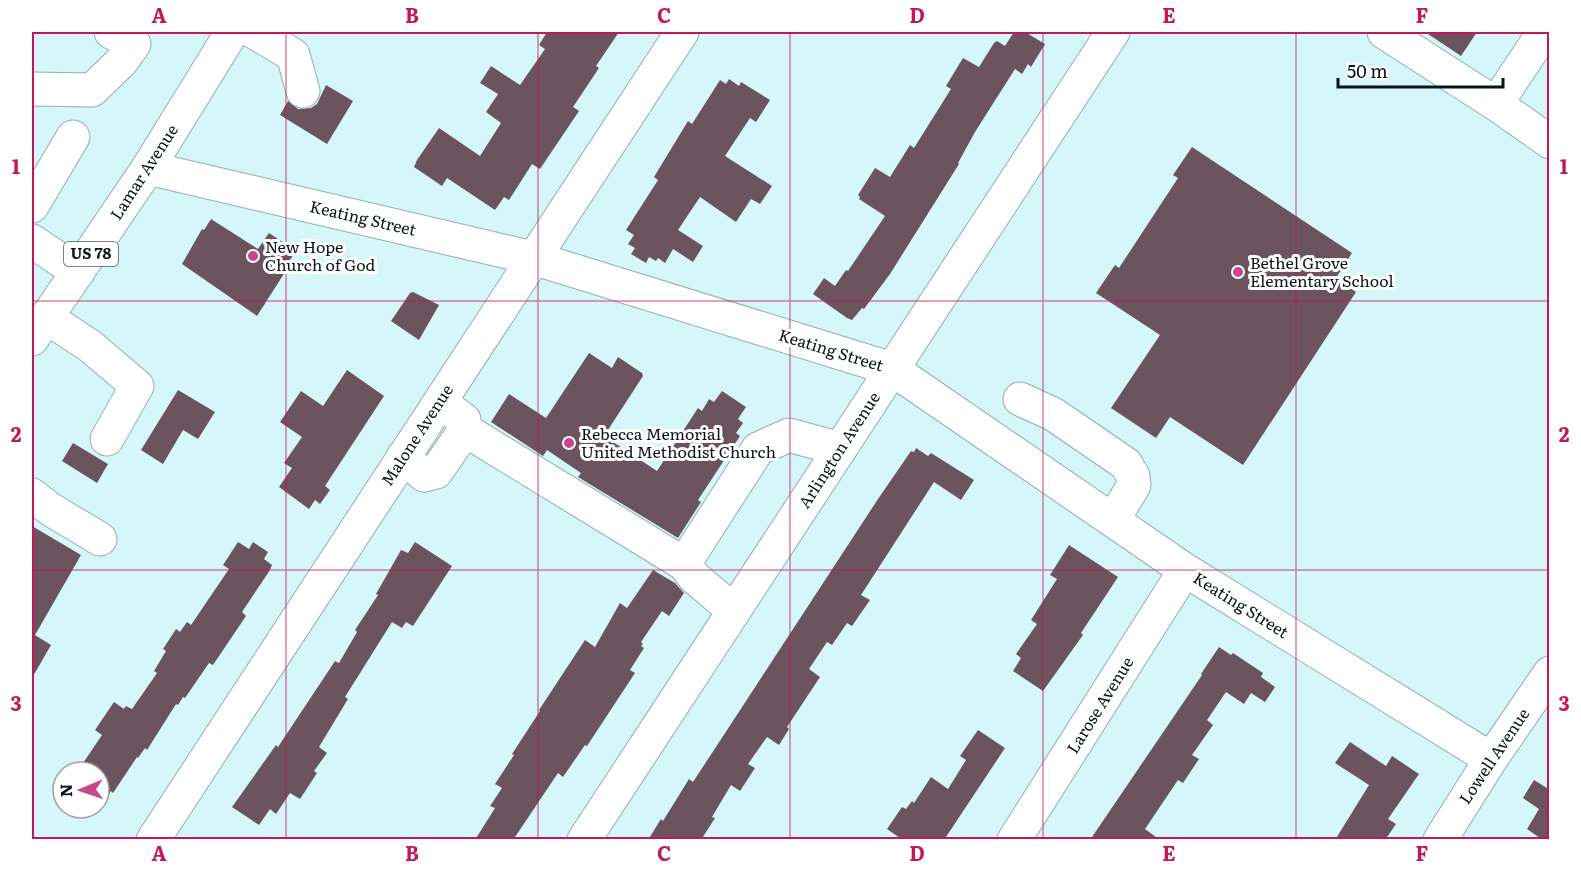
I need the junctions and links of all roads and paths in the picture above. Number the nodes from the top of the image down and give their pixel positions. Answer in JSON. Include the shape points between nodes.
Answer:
{"nodes":[{"id":1,"x":111,"y":32,"type":"edge"},
{"id":2,"x":232,"y":32,"type":"edge"},
{"id":3,"x":254,"y":32,"type":"edge"},
{"id":4,"x":682,"y":32,"type":"edge"},
{"id":5,"x":1113,"y":32,"type":"edge"},
{"id":6,"x":1384,"y":32,"type":"edge"},
{"id":7,"x":1544,"y":32,"type":"edge"},
{"id":8,"x":32,"y":89,"type":"edge"},
{"id":9,"x":303,"y":91,"type":"dead end"},
{"id":10,"x":1496,"y":104,"type":"junction"},
{"id":11,"x":73,"y":136,"type":"dead end"},
{"id":12,"x":1550,"y":142,"type":"edge"},
{"id":13,"x":148,"y":168,"type":"junction"},
{"id":14,"x":32,"y":206,"type":"edge"},
{"id":15,"x":32,"y":241,"type":"edge"},
{"id":16,"x":533,"y":258,"type":"junction"},
{"id":17,"x":78,"y":272,"type":"junction"},
{"id":18,"x":39,"y":328,"type":"edge"},
{"id":19,"x":892,"y":369,"type":"junction"},
{"id":20,"x":1020,"y":399,"type":"dead end"},
{"id":21,"x":439,"y":402,"type":"junction"},
{"id":22,"x":465,"y":430,"type":"junction"},
{"id":23,"x":107,"y":439,"type":"dead end"},
{"id":24,"x":840,"y":449,"type":"junction"},
{"id":25,"x":403,"y":457,"type":"junction"},
{"id":26,"x":32,"y":495,"type":"edge"},
{"id":27,"x":1113,"y":520,"type":"junction"},
{"id":28,"x":100,"y":539,"type":"dead end"},
{"id":29,"x":684,"y":564,"type":"junction"},
{"id":30,"x":1185,"y":570,"type":"junction"},
{"id":31,"x":734,"y":611,"type":"junction"},
{"id":32,"x":1550,"y":674,"type":"edge"},
{"id":33,"x":1491,"y":759,"type":"junction"},
{"id":34,"x":153,"y":840,"type":"edge"},
{"id":35,"x":584,"y":840,"type":"edge"},
{"id":36,"x":1014,"y":840,"type":"edge"},
{"id":37,"x":1440,"y":840,"type":"edge"}],
"edges":[{"from":1,"to":8,"type":"street","via":[[134,44],[92,90]]},
{"from":2,"to":13,"type":"street","name":"Lamar Avenue","number":"US 78"},
{"from":3,"to":9,"type":"street","via":[[293,55]]},
{"from":4,"to":16,"type":"street","name":"Malone Avenue"},
{"from":5,"to":19,"type":"street","name":"Arlington Avenue"},
{"from":6,"to":10,"type":"street"},
{"from":7,"to":10,"type":"street"},
{"from":10,"to":12,"type":"street"},
{"from":11,"to":14,"type":"street"},
{"from":13,"to":16,"type":"street","name":"Keating Street"},
{"from":13,"to":17,"type":"street","name":"Lamar Avenue","number":"US 78"},
{"from":15,"to":17,"type":"street"},
{"from":16,"to":19,"type":"street","name":"Keating Street"},
{"from":16,"to":21,"type":"street","name":"Malone Avenue"},
{"from":17,"to":18,"type":"street","name":"Lamar Avenue","number":"US 78"},
{"from":18,"to":23,"type":"street","via":[[90,346],[137,386]]},
{"from":19,"to":24,"type":"street","name":"Arlington Avenue"},
{"from":19,"to":27,"type":"street","name":"Keating Street"},
{"from":20,"to":27,"type":"street","via":[[1053,414],[1126,464],[1134,485]]},
{"from":21,"to":22,"type":"street","via":[[464,420]]},
{"from":21,"to":25,"type":"street","name":"Malone Avenue"},
{"from":22,"to":25,"type":"street","via":[[436,472],[424,475]]},
{"from":22,"to":29,"type":"street"},
{"from":24,"to":29,"type":"street","via":[[789,435],[758,449]]},
{"from":24,"to":31,"type":"street","name":"Arlington Avenue"},
{"from":25,"to":34,"type":"street","name":"Malone Avenue"},
{"from":26,"to":28,"type":"street"},
{"from":27,"to":30,"type":"street","name":"Keating Street"},
{"from":29,"to":31,"type":"street"},
{"from":30,"to":33,"type":"street","name":"Keating Street"},
{"from":30,"to":36,"type":"street","name":"Larose Avenue"},
{"from":31,"to":35,"type":"street","name":"Arlington Avenue"},
{"from":32,"to":33,"type":"street","name":"Lowell Avenue"},
{"from":33,"to":37,"type":"street","name":"Lowell Avenue"}]}
